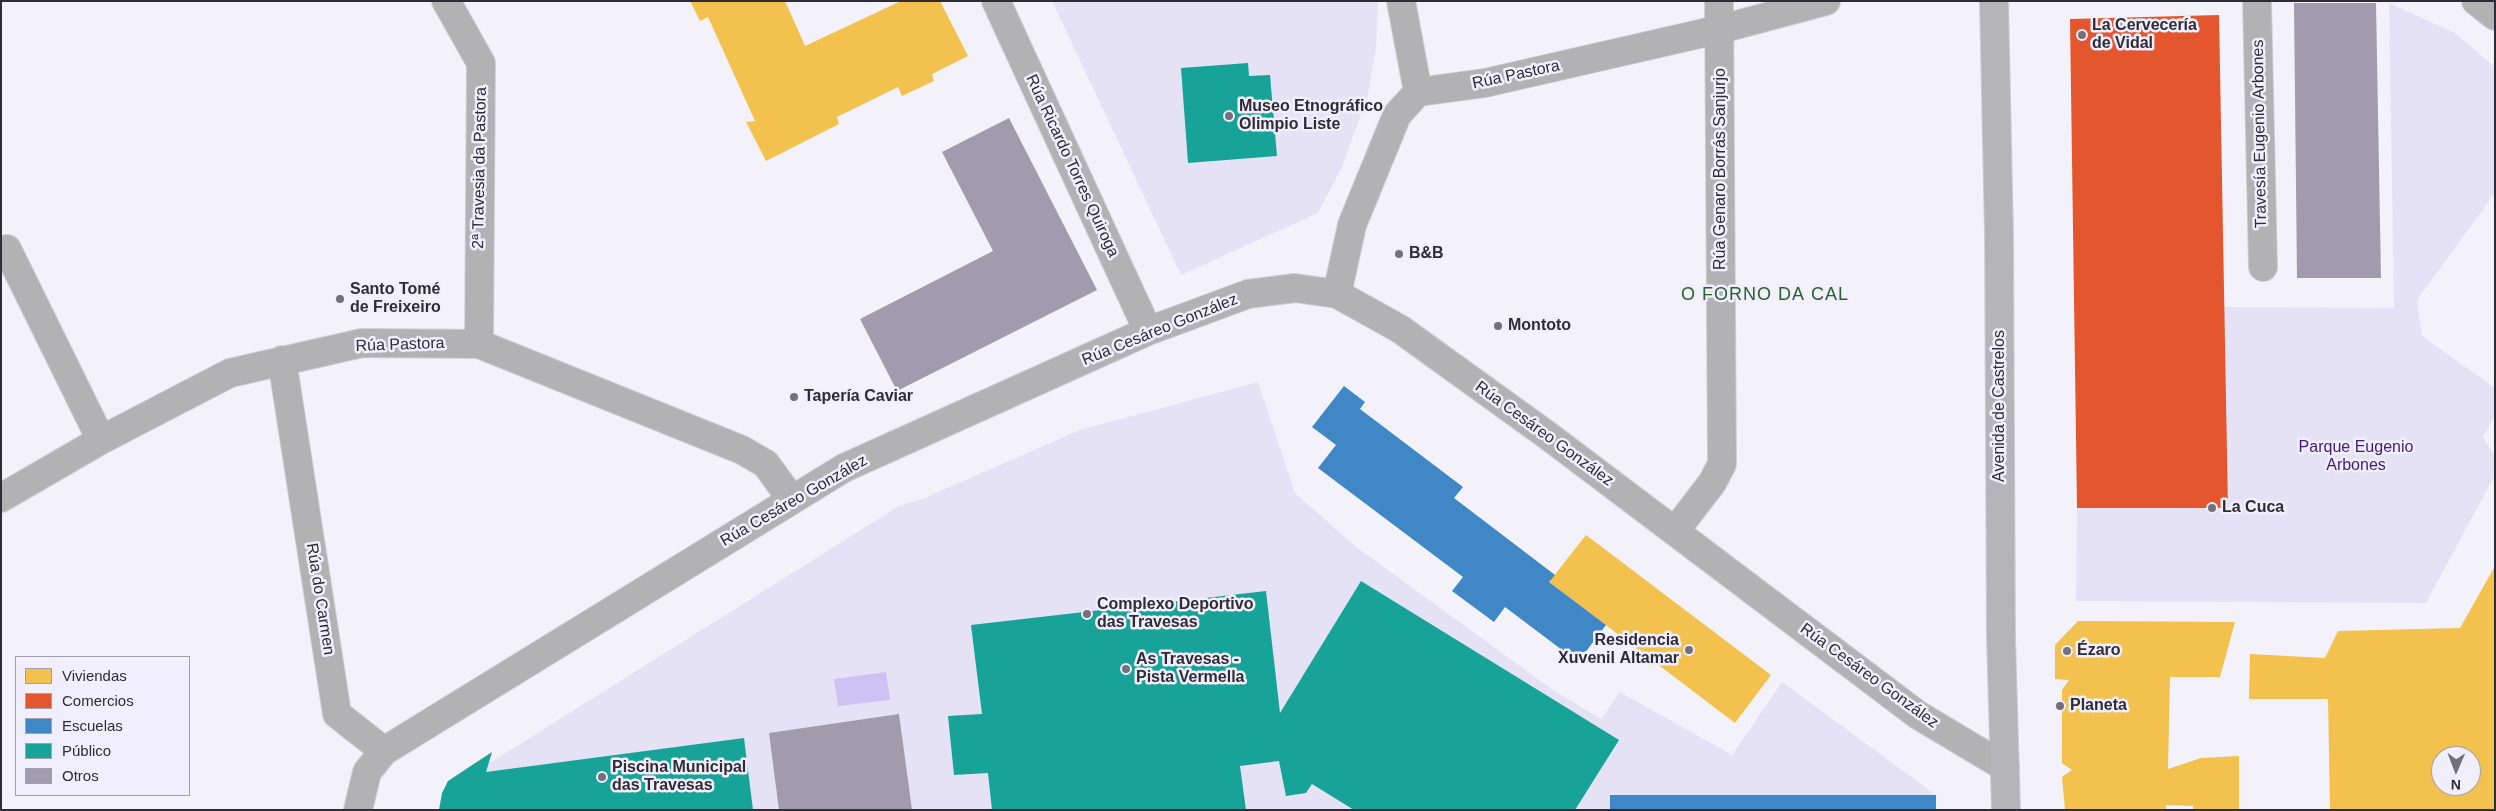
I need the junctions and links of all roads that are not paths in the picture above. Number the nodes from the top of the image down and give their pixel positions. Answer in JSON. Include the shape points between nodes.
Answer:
{"nodes":[{"id":1,"x":446,"y":1,"type":"edge"},
{"id":2,"x":996,"y":1,"type":"edge"},
{"id":3,"x":1401,"y":1,"type":"edge"},
{"id":4,"x":1719,"y":1,"type":"edge"},
{"id":5,"x":1826,"y":1,"type":"edge"},
{"id":6,"x":1994,"y":1,"type":"edge"},
{"id":7,"x":2257,"y":1,"type":"edge"},
{"id":8,"x":2476,"y":1,"type":"edge"},
{"id":9,"x":2495,"y":16,"type":"edge"},
{"id":10,"x":1721,"y":29,"type":"junction"},
{"id":11,"x":1418,"y":92,"type":"junction"},
{"id":12,"x":7,"y":249,"type":"dead end"},
{"id":13,"x":2262,"y":268,"type":"dead end"},
{"id":14,"x":1337,"y":294,"type":"junction"},
{"id":15,"x":1148,"y":331,"type":"junction"},
{"id":16,"x":479,"y":344,"type":"junction"},
{"id":17,"x":282,"y":360,"type":"junction"},
{"id":18,"x":101,"y":440,"type":"junction"},
{"id":19,"x":1,"y":498,"type":"edge"},
{"id":20,"x":792,"y":500,"type":"junction"},
{"id":21,"x":1675,"y":531,"type":"junction"},
{"id":22,"x":384,"y":751,"type":"junction"},
{"id":23,"x":2005,"y":767,"type":"junction"},
{"id":24,"x":358,"y":810,"type":"edge"},
{"id":25,"x":2006,"y":810,"type":"edge"}],
"edges":[{"from":1,"to":16,"type":"street","name":"2ª Travesia da Pastora","via":[[481,63]]},
{"from":2,"to":15,"type":"street","name":"Rúa Ricardo Torres Quiroga"},
{"from":3,"to":11,"type":"street"},
{"from":4,"to":10,"type":"street","name":"Rúa Genaro Borrás Sanjurjo"},
{"from":5,"to":10,"type":"street","name":"Rúa Pastora"},
{"from":6,"to":23,"type":"main road","name":"Avenida de Castrelos"},
{"from":7,"to":13,"type":"street","name":"Travesía Eugenio Arbones"},
{"from":8,"to":9,"type":"street"},
{"from":10,"to":11,"type":"street","name":"Rúa Pastora","via":[[1485,83]]},
{"from":10,"to":21,"type":"street","name":"Rúa Genaro Borrás Sanjurjo","via":[[1722,464],[1712,484]]},
{"from":11,"to":14,"type":"street","via":[[1398,116],[1352,225]]},
{"from":12,"to":18,"type":"street"},
{"from":14,"to":15,"type":"street","name":"Rúa Cesáreo González","via":[[1295,288],[1248,294]]},
{"from":14,"to":21,"type":"street","name":"Rúa Cesáreo González","via":[[1400,329]]},
{"from":15,"to":20,"type":"street","name":"Rúa Cesáreo González","via":[[844,468]]},
{"from":16,"to":17,"type":"street","name":"Rúa Pastora","via":[[362,343]]},
{"from":16,"to":20,"type":"street","name":"Rúa Pastora","via":[[742,450],[766,464]]},
{"from":17,"to":18,"type":"street","name":"Rúa Pastora","via":[[230,373]]},
{"from":17,"to":22,"type":"street","name":"Rúa do Carmen","via":[[337,714]]},
{"from":18,"to":19,"type":"street","name":"Rúa Pastora"},
{"from":20,"to":22,"type":"street","name":"Rúa Cesáreo González"},
{"from":21,"to":23,"type":"street","name":"Rúa Cesáreo González","via":[[1918,715]]},
{"from":22,"to":24,"type":"street","via":[[368,772]]},
{"from":23,"to":25,"type":"main road","name":"Avenida de Castrelos"}]}
